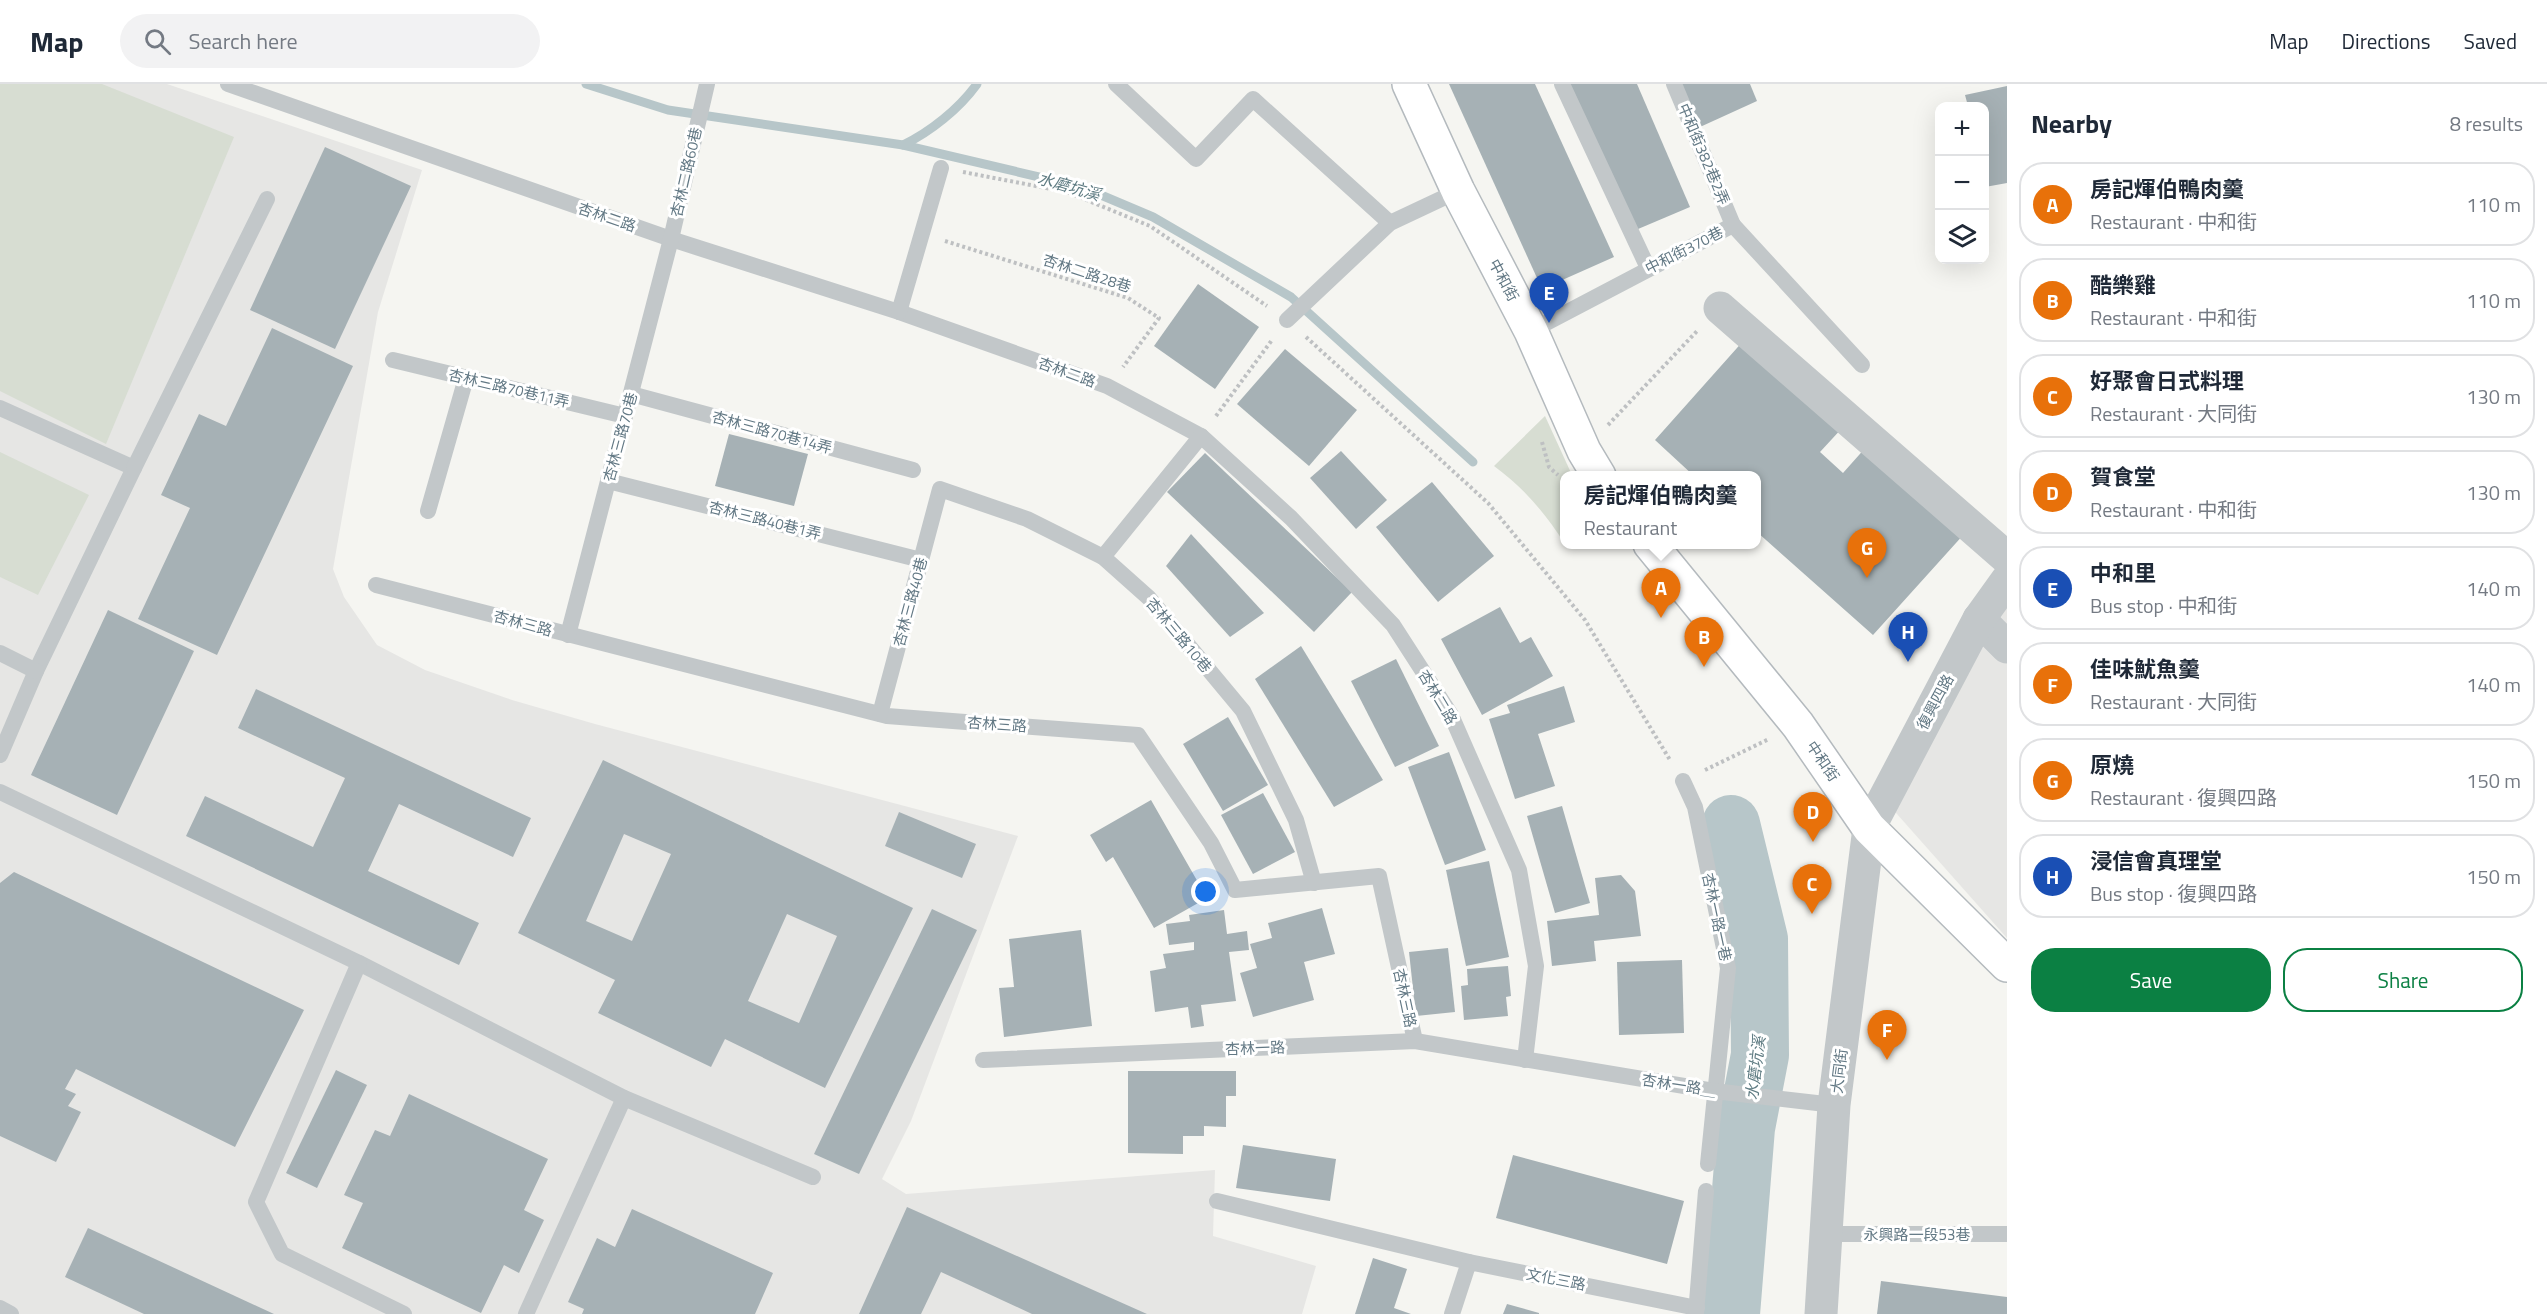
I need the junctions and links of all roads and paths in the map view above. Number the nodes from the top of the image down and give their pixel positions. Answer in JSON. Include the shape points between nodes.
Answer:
{"nodes":[{"id":1,"x":228,"y":84,"type":"edge"},
{"id":2,"x":707,"y":84,"type":"edge"},
{"id":3,"x":1116,"y":84,"type":"edge"},
{"id":4,"x":1409,"y":84,"type":"edge"},
{"id":5,"x":1562,"y":84,"type":"edge"},
{"id":6,"x":1674,"y":84,"type":"edge"},
{"id":7,"x":941,"y":168,"type":"joint"},
{"id":8,"x":1458,"y":191,"type":"junction"},
{"id":9,"x":267,"y":200,"type":"dead end"},
{"id":10,"x":1390,"y":223,"type":"junction"},
{"id":11,"x":1733,"y":225,"type":"junction"},
{"id":12,"x":922,"y":234,"type":"junction"},
{"id":13,"x":671,"y":239,"type":"junction"},
{"id":14,"x":1648,"y":268,"type":"junction"},
{"id":15,"x":1720,"y":308,"type":"joint"},
{"id":16,"x":899,"y":312,"type":"junction"},
{"id":17,"x":1287,"y":320,"type":"junction"},
{"id":18,"x":1531,"y":331,"type":"junction"},
{"id":19,"x":393,"y":360,"type":"dead end"},
{"id":20,"x":1862,"y":365,"type":"dead end"},
{"id":21,"x":466,"y":378,"type":"junction"},
{"id":22,"x":1108,"y":387,"type":"junction"},
{"id":23,"x":631,"y":394,"type":"junction"},
{"id":24,"x":0,"y":408,"type":"edge"},
{"id":25,"x":626,"y":416,"type":"junction"},
{"id":26,"x":1201,"y":436,"type":"junction"},
{"id":27,"x":1591,"y":463,"type":"edge"},
{"id":28,"x":134,"y":468,"type":"junction"},
{"id":29,"x":913,"y":470,"type":"dead end"},
{"id":30,"x":608,"y":481,"type":"junction"},
{"id":31,"x":940,"y":489,"type":"joint"},
{"id":32,"x":428,"y":511,"type":"dead end"},
{"id":33,"x":1654,"y":549,"type":"edge"},
{"id":34,"x":1103,"y":557,"type":"junction"},
{"id":35,"x":2007,"y":558,"type":"edge"},
{"id":36,"x":921,"y":560,"type":"junction"},
{"id":37,"x":2007,"y":580,"type":"edge"},
{"id":38,"x":376,"y":585,"type":"dead end"},
{"id":39,"x":1979,"y":619,"type":"junction"},
{"id":40,"x":568,"y":635,"type":"junction"},
{"id":41,"x":2007,"y":647,"type":"edge"},
{"id":42,"x":0,"y":653,"type":"edge"},
{"id":43,"x":36,"y":671,"type":"junction"},
{"id":44,"x":880,"y":714,"type":"junction"},
{"id":45,"x":1798,"y":725,"type":"junction"},
{"id":46,"x":0,"y":755,"type":"edge"},
{"id":47,"x":1683,"y":781,"type":"junction"},
{"id":48,"x":0,"y":792,"type":"edge"},
{"id":49,"x":1869,"y":828,"type":"junction"},
{"id":50,"x":1314,"y":883,"type":"junction"},
{"id":51,"x":359,"y":963,"type":"junction"},
{"id":52,"x":2007,"y":966,"type":"edge"},
{"id":53,"x":1415,"y":1041,"type":"junction"},
{"id":54,"x":983,"y":1060,"type":"dead end"},
{"id":55,"x":1525,"y":1060,"type":"junction"},
{"id":56,"x":1714,"y":1091,"type":"junction"},
{"id":57,"x":624,"y":1098,"type":"junction"},
{"id":58,"x":1834,"y":1105,"type":"junction"},
{"id":59,"x":1708,"y":1164,"type":"dead end"},
{"id":60,"x":813,"y":1177,"type":"dead end"},
{"id":61,"x":1706,"y":1191,"type":"dead end"},
{"id":62,"x":1217,"y":1201,"type":"dead end"},
{"id":63,"x":1827,"y":1234,"type":"junction"},
{"id":64,"x":2007,"y":1234,"type":"edge"},
{"id":65,"x":1469,"y":1262,"type":"junction"},
{"id":66,"x":0,"y":1308,"type":"edge"},
{"id":67,"x":1696,"y":1311,"type":"edge"},
{"id":68,"x":11,"y":1314,"type":"edge"},
{"id":69,"x":404,"y":1314,"type":"edge"},
{"id":70,"x":526,"y":1314,"type":"edge"},
{"id":71,"x":1452,"y":1314,"type":"edge"},
{"id":72,"x":1821,"y":1314,"type":"edge"}],
"edges":[{"from":1,"to":13,"type":"lane","name":"杏林二路"},
{"from":2,"to":13,"type":"lane","name":"杏林二路60巷"},
{"from":3,"to":10,"type":"lane","via":[[1196,159],[1253,99]]},
{"from":4,"to":8,"type":"street","name":"中和街"},
{"from":5,"to":14,"type":"lane"},
{"from":6,"to":11,"type":"lane","name":"中和街382巷2弄"},
{"from":7,"to":12,"type":"lane"},
{"from":7,"to":17,"type":"path","via":[[1067,192],[1150,226]]},
{"from":8,"to":10,"type":"lane"},
{"from":8,"to":18,"type":"street","name":"中和街"},
{"from":9,"to":28,"type":"lane"},
{"from":10,"to":17,"type":"lane"},
{"from":11,"to":14,"type":"lane","name":"中和街370巷"},
{"from":11,"to":20,"type":"lane","name":"中和街370巷"},
{"from":12,"to":16,"type":"lane"},
{"from":12,"to":22,"type":"path","name":"杏林二路28巷","via":[[1128,298],[1159,318]]},
{"from":13,"to":16,"type":"lane","name":"杏林二路"},
{"from":13,"to":23,"type":"lane","name":"杏林三路70巷"},
{"from":14,"to":18,"type":"lane","name":"中和街370巷"},
{"from":15,"to":27,"type":"path"},
{"from":15,"to":35,"type":"street"},
{"from":16,"to":22,"type":"lane","name":"杏林二路"},
{"from":17,"to":26,"type":"path"},
{"from":17,"to":47,"type":"path","via":[[1488,503],[1585,620]]},
{"from":18,"to":27,"type":"street","name":"中和街"},
{"from":19,"to":21,"type":"lane","name":"杏林三路70巷11弄"},
{"from":21,"to":25,"type":"lane","name":"杏林三路70巷11弄"},
{"from":21,"to":32,"type":"lane"},
{"from":22,"to":26,"type":"lane","name":"杏林二路"},
{"from":23,"to":25,"type":"lane","name":"杏林三路70巷"},
{"from":23,"to":29,"type":"lane","name":"杏林三路70巷14弄"},
{"from":24,"to":28,"type":"lane"},
{"from":25,"to":30,"type":"lane","name":"杏林三路70巷"},
{"from":26,"to":34,"type":"lane"},
{"from":26,"to":55,"type":"lane","name":"杏林二路","via":[[1291,518],[1393,625],[1451,715],[1519,870],[1536,966]]},
{"from":28,"to":43,"type":"lane"},
{"from":30,"to":36,"type":"lane","name":"杏林三路40巷1弄"},
{"from":30,"to":40,"type":"lane","name":"杏林三路70巷"},
{"from":31,"to":34,"type":"lane","name":"杏林三路10巷","via":[[1027,519]]},
{"from":31,"to":36,"type":"lane","name":"杏林三路40巷"},
{"from":33,"to":45,"type":"street","name":"中和街"},
{"from":34,"to":50,"type":"lane","name":"杏林三路10巷","via":[[1149,598],[1243,711],[1296,820]]},
{"from":36,"to":44,"type":"lane","name":"杏林三路40巷"},
{"from":37,"to":39,"type":"street","name":"復興四路"},
{"from":38,"to":40,"type":"lane","name":"杏林三路"},
{"from":39,"to":41,"type":"street"},
{"from":39,"to":49,"type":"street","name":"復興四路"},
{"from":40,"to":44,"type":"lane","name":"杏林三路"},
{"from":42,"to":43,"type":"lane"},
{"from":43,"to":46,"type":"lane"},
{"from":44,"to":50,"type":"lane","name":"杏林三路","via":[[1138,735],[1211,843],[1234,890]]},
{"from":45,"to":47,"type":"path"},
{"from":45,"to":49,"type":"street","name":"中和街"},
{"from":47,"to":56,"type":"lane","name":"杏林一路一巷","via":[[1695,807],[1728,968]]},
{"from":48,"to":51,"type":"lane"},
{"from":49,"to":52,"type":"street","name":"中和街"},
{"from":49,"to":58,"type":"street","name":"大同街"},
{"from":50,"to":53,"type":"lane","name":"杏林三路","via":[[1379,876]]},
{"from":51,"to":57,"type":"lane"},
{"from":51,"to":69,"type":"lane","via":[[256,1202],[282,1254]]},
{"from":53,"to":54,"type":"lane","name":"杏林一路"},
{"from":53,"to":55,"type":"lane","name":"杏林一路"},
{"from":55,"to":56,"type":"lane","name":"杏林一路＿"},
{"from":56,"to":58,"type":"lane","name":"杏林一路＿"},
{"from":56,"to":59,"type":"lane","name":"杏林一路一巷"},
{"from":57,"to":60,"type":"lane"},
{"from":57,"to":70,"type":"lane"},
{"from":58,"to":63,"type":"street","name":"大同街"},
{"from":61,"to":67,"type":"lane"},
{"from":62,"to":65,"type":"lane","name":"文化三路"},
{"from":63,"to":64,"type":"lane","name":"永興路一段53巷"},
{"from":63,"to":72,"type":"street","name":"大同街"},
{"from":65,"to":67,"type":"lane","name":"文化三路"},
{"from":65,"to":71,"type":"lane"},
{"from":66,"to":68,"type":"lane"}]}
